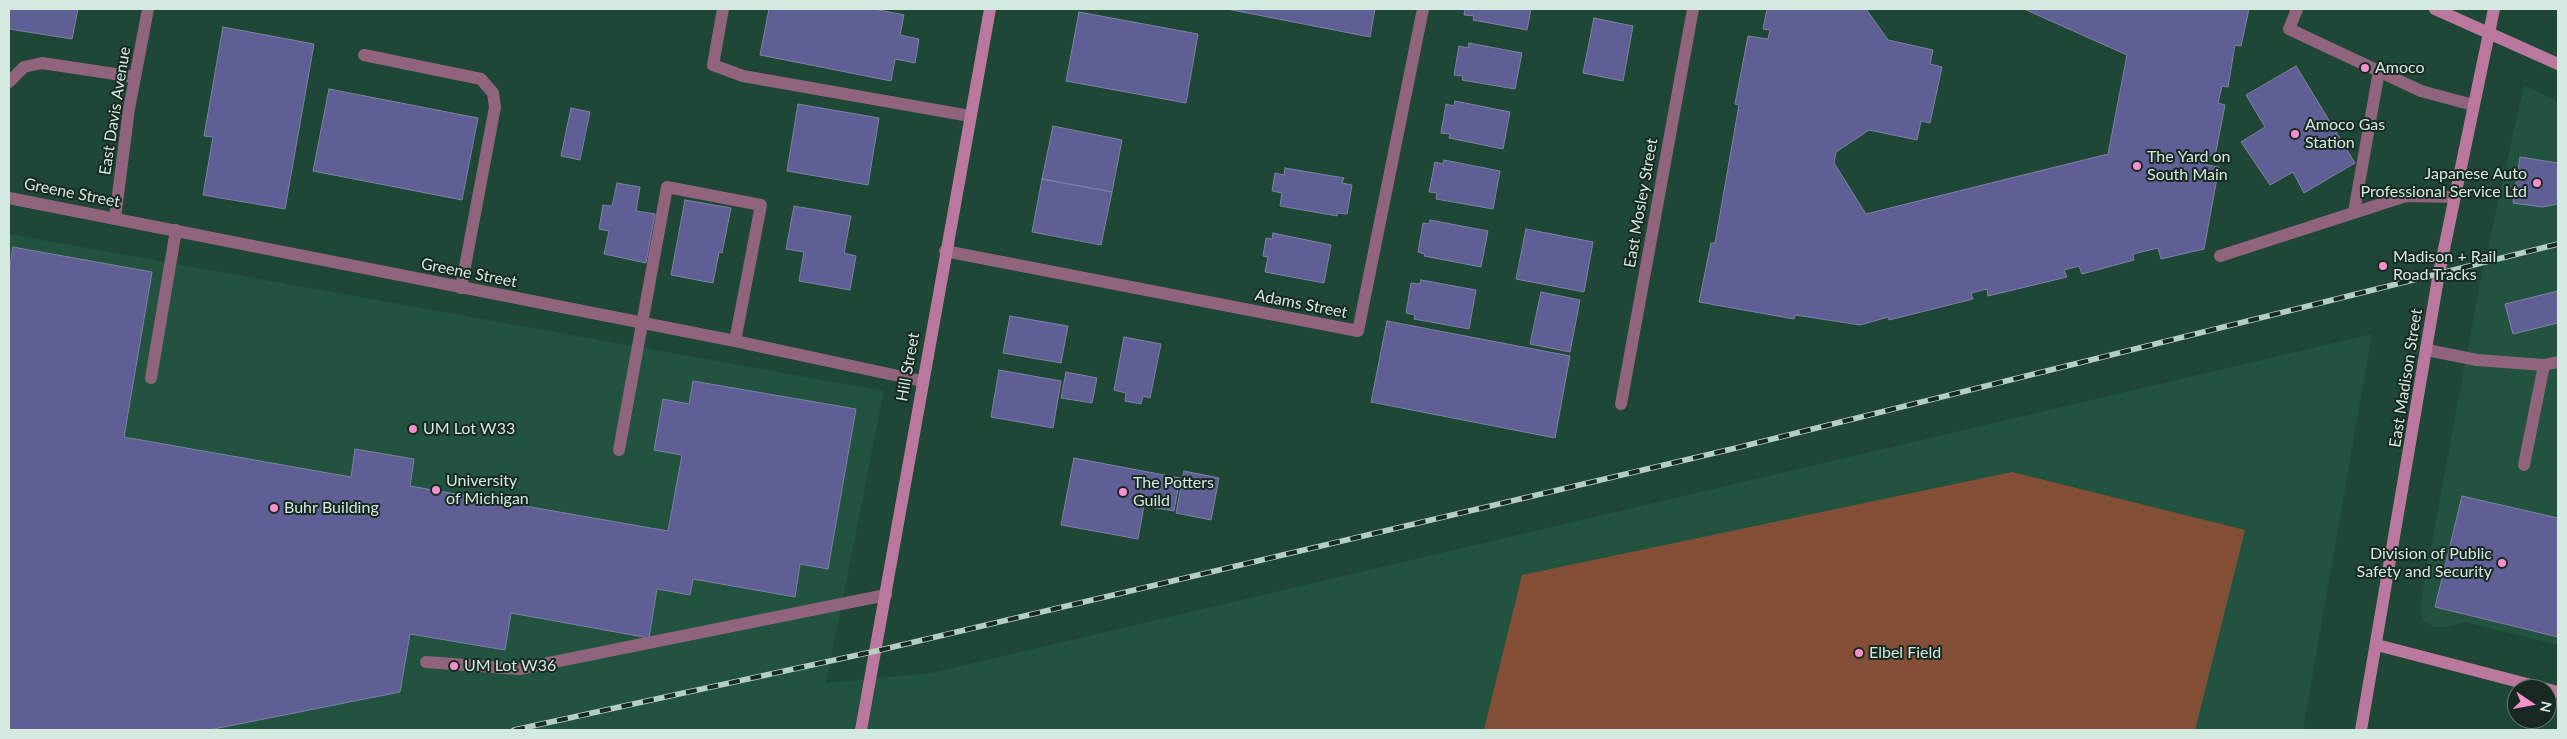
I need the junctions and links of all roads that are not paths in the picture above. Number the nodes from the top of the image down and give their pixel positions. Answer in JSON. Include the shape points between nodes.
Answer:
{"nodes":[{"id":1,"x":148,"y":9,"type":"edge"},
{"id":2,"x":723,"y":9,"type":"edge"},
{"id":3,"x":990,"y":9,"type":"edge"},
{"id":4,"x":1423,"y":9,"type":"edge"},
{"id":5,"x":1693,"y":9,"type":"edge"},
{"id":6,"x":2298,"y":9,"type":"edge"},
{"id":7,"x":2435,"y":9,"type":"edge"},
{"id":8,"x":2494,"y":9,"type":"edge"},
{"id":9,"x":2488,"y":33,"type":"junction"},
{"id":10,"x":364,"y":55,"type":"dead end"},
{"id":11,"x":2558,"y":64,"type":"edge"},
{"id":12,"x":2379,"y":71,"type":"junction"},
{"id":13,"x":135,"y":77,"type":"junction"},
{"id":14,"x":9,"y":82,"type":"edge"},
{"id":15,"x":2473,"y":106,"type":"junction"},
{"id":16,"x":970,"y":116,"type":"junction"},
{"id":17,"x":2455,"y":197,"type":"junction"},
{"id":18,"x":9,"y":198,"type":"edge"},
{"id":19,"x":2354,"y":212,"type":"junction"},
{"id":20,"x":115,"y":218,"type":"junction"},
{"id":21,"x":176,"y":230,"type":"junction"},
{"id":22,"x":945,"y":252,"type":"junction"},
{"id":23,"x":2220,"y":256,"type":"dead end"},
{"id":24,"x":461,"y":288,"type":"junction"},
{"id":25,"x":641,"y":324,"type":"junction"},
{"id":26,"x":735,"y":341,"type":"junction"},
{"id":27,"x":2427,"y":350,"type":"junction"},
{"id":28,"x":2558,"y":362,"type":"edge"},
{"id":29,"x":2544,"y":365,"type":"junction"},
{"id":30,"x":151,"y":378,"type":"dead end"},
{"id":31,"x":922,"y":381,"type":"junction"},
{"id":32,"x":1620,"y":404,"type":"dead end"},
{"id":33,"x":618,"y":450,"type":"dead end"},
{"id":34,"x":2524,"y":465,"type":"dead end"},
{"id":35,"x":886,"y":594,"type":"junction"},
{"id":36,"x":2377,"y":645,"type":"junction"},
{"id":37,"x":426,"y":662,"type":"dead end"},
{"id":38,"x":2558,"y":692,"type":"edge"},
{"id":39,"x":861,"y":730,"type":"edge"},
{"id":40,"x":2361,"y":730,"type":"edge"}],
"edges":[{"from":1,"to":13,"type":"street","name":"East Davis Avenue"},
{"from":2,"to":16,"type":"street","via":[[713,65],[743,76]]},
{"from":3,"to":16,"type":"street","name":"Hill Street"},
{"from":4,"to":22,"type":"street","name":"Adams Street","via":[[1358,331]]},
{"from":5,"to":32,"type":"street","name":"East Mosley Street"},
{"from":6,"to":12,"type":"street","via":[[2289,29]]},
{"from":7,"to":9,"type":"street"},
{"from":8,"to":9,"type":"street","name":"East Madison Street"},
{"from":9,"to":11,"type":"street"},
{"from":9,"to":15,"type":"street","name":"East Madison Street"},
{"from":10,"to":24,"type":"street","via":[[481,79],[493,93],[495,107]]},
{"from":12,"to":15,"type":"street","via":[[2421,91]]},
{"from":12,"to":19,"type":"street"},
{"from":13,"to":14,"type":"street","via":[[42,63],[24,67]]},
{"from":13,"to":20,"type":"street","name":"East Davis Avenue"},
{"from":15,"to":17,"type":"street","name":"East Madison Street"},
{"from":16,"to":22,"type":"street","name":"Hill Street"},
{"from":17,"to":19,"type":"street","via":[[2406,196]]},
{"from":17,"to":27,"type":"street","name":"East Madison Street"},
{"from":18,"to":20,"type":"street","name":"Greene Street"},
{"from":19,"to":23,"type":"street"},
{"from":20,"to":21,"type":"street","name":"Greene Street"},
{"from":21,"to":24,"type":"street","name":"Greene Street"},
{"from":21,"to":30,"type":"street"},
{"from":22,"to":31,"type":"street","name":"Hill Street"},
{"from":24,"to":25,"type":"street","name":"Greene Street"},
{"from":25,"to":26,"type":"street","name":"Greene Street"},
{"from":25,"to":26,"type":"street","via":[[668,187],[761,205]]},
{"from":25,"to":33,"type":"street"},
{"from":26,"to":31,"type":"street","name":"Greene Street"},
{"from":27,"to":29,"type":"street","via":[[2478,360]]},
{"from":27,"to":36,"type":"street","name":"East Madison Street"},
{"from":28,"to":29,"type":"street"},
{"from":29,"to":34,"type":"street"},
{"from":31,"to":35,"type":"street","name":"Hill Street"},
{"from":35,"to":37,"type":"street","via":[[519,669]]},
{"from":35,"to":39,"type":"street","name":"Hill Street"},
{"from":36,"to":38,"type":"street"},
{"from":36,"to":40,"type":"street","name":"East Madison Street"}]}
